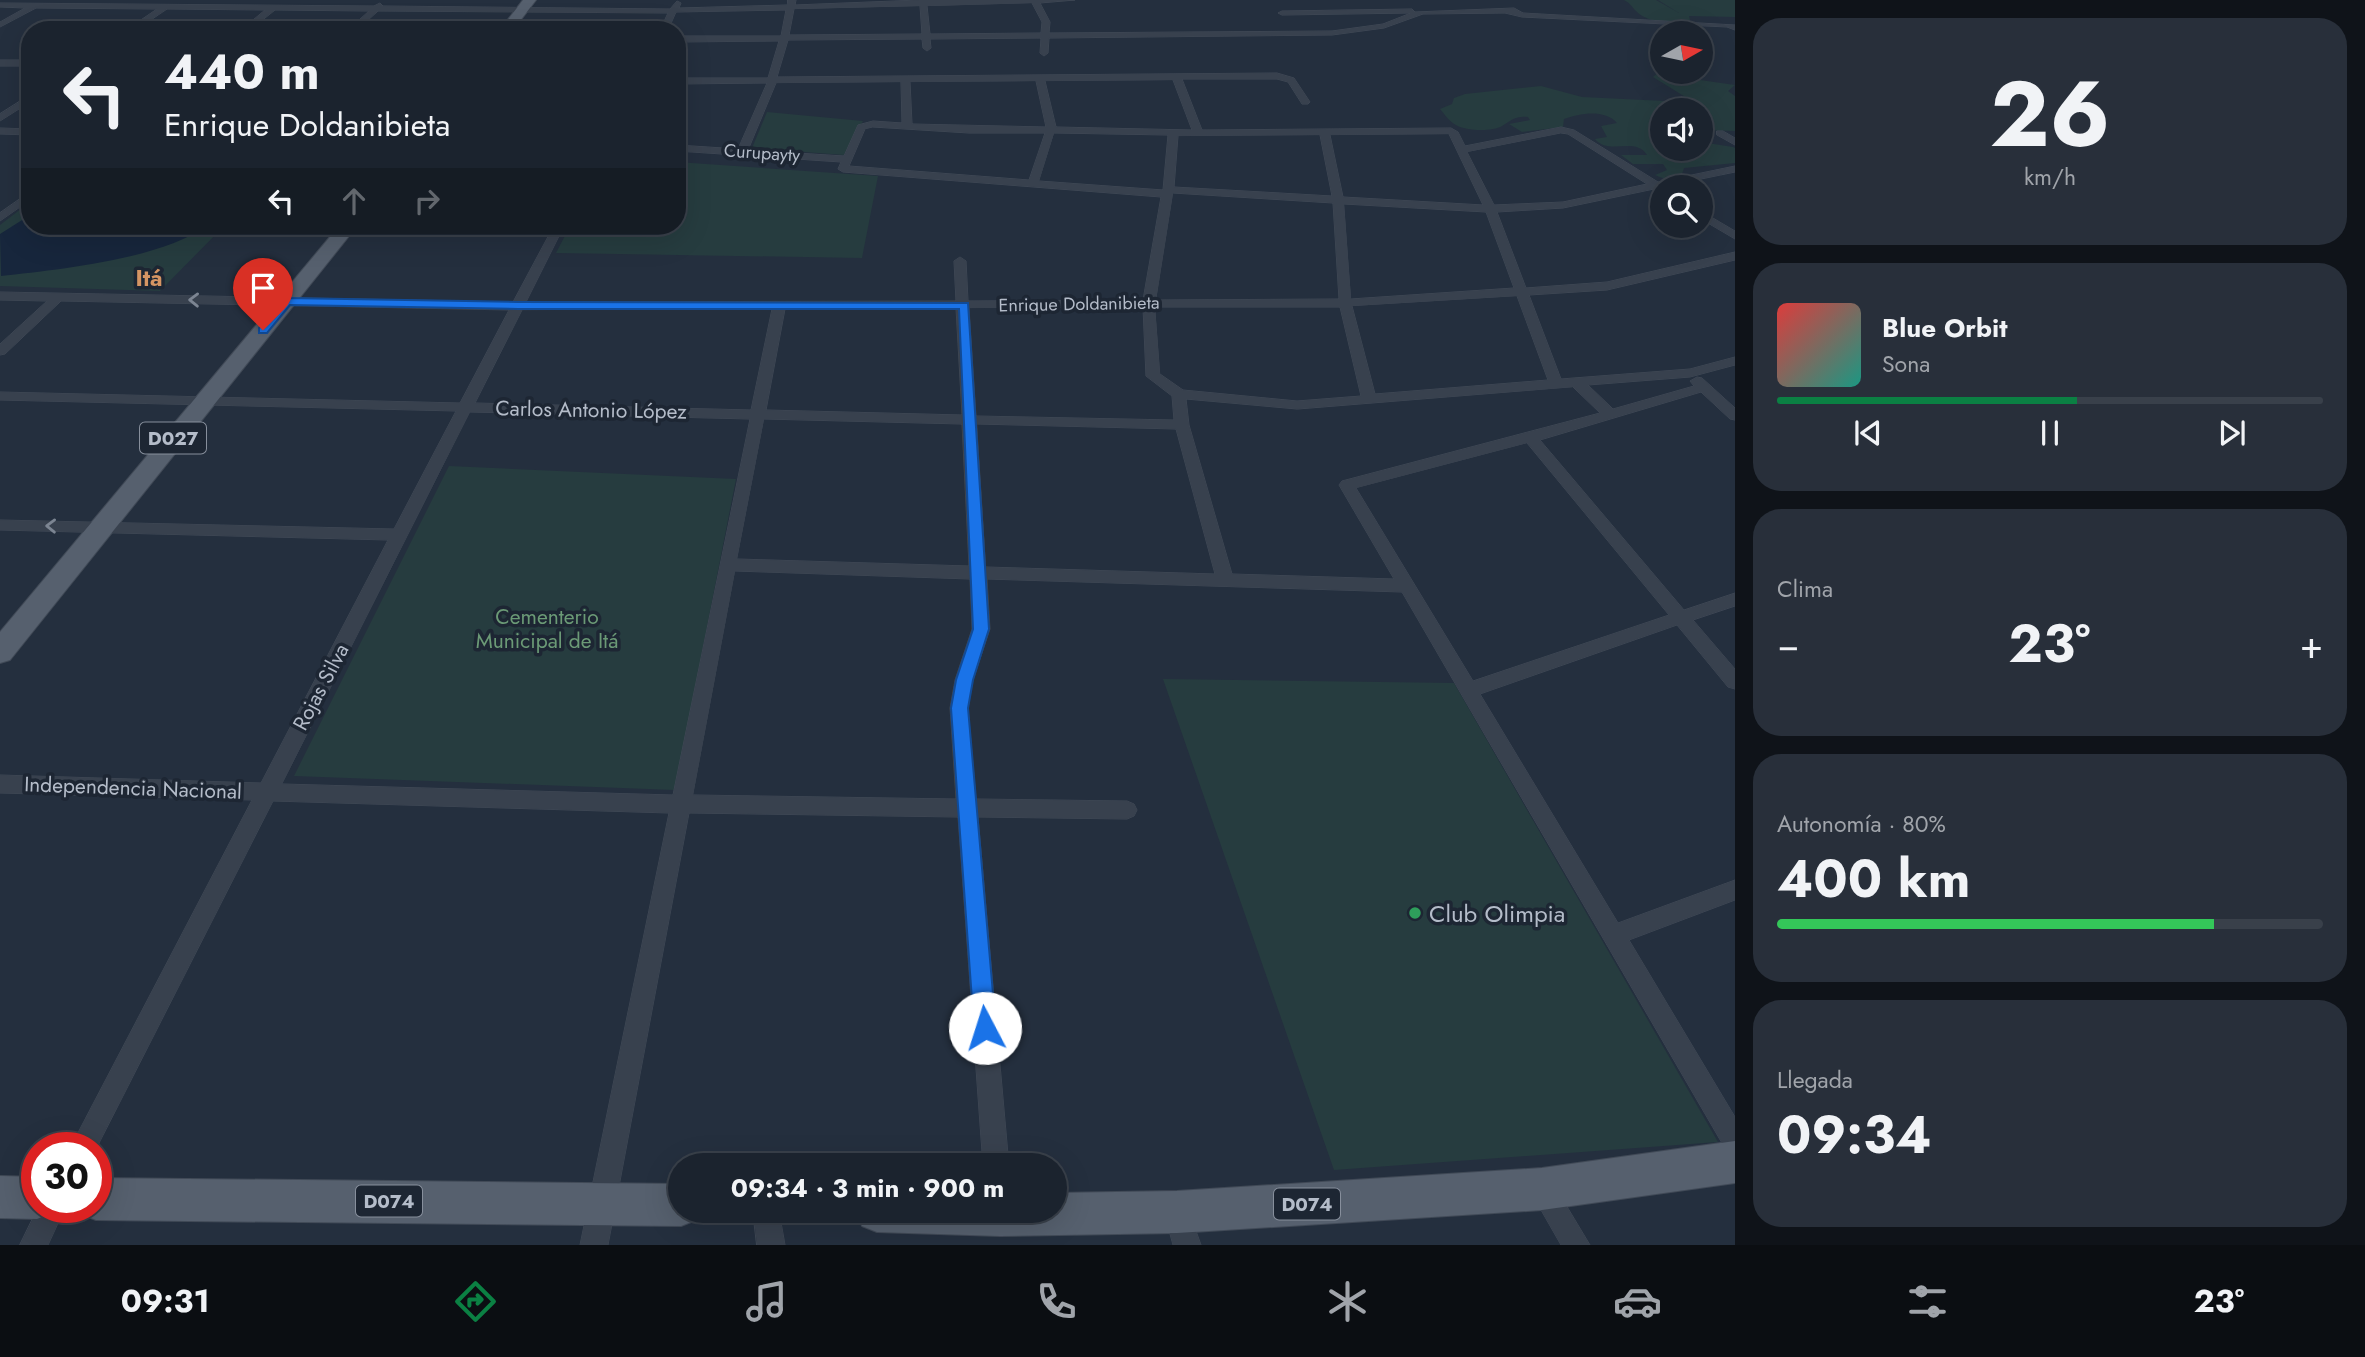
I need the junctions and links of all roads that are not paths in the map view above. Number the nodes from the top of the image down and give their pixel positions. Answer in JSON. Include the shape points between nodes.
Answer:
{"nodes":[{"id":1,"x":44,"y":0,"type":"edge"},
{"id":2,"x":174,"y":0,"type":"edge"},
{"id":3,"x":284,"y":0,"type":"edge"},
{"id":4,"x":385,"y":0,"type":"edge"},
{"id":5,"x":678,"y":0,"type":"edge"},
{"id":6,"x":1071,"y":0,"type":"edge"},
{"id":7,"x":1350,"y":0,"type":"edge"},
{"id":8,"x":1425,"y":0,"type":"edge"},
{"id":9,"x":1503,"y":0,"type":"edge"},
{"id":10,"x":1035,"y":1,"type":"edge"},
{"id":11,"x":924,"y":2,"type":"edge"},
{"id":12,"x":792,"y":3,"type":"edge"},
{"id":13,"x":0,"y":5,"type":"edge"},
{"id":14,"x":36,"y":5,"type":"junction"},
{"id":15,"x":527,"y":5,"type":"edge"},
{"id":16,"x":165,"y":6,"type":"junction"},
{"id":17,"x":274,"y":7,"type":"junction"},
{"id":18,"x":376,"y":8,"type":"junction"},
{"id":19,"x":673,"y":10,"type":"junction"},
{"id":20,"x":1505,"y":10,"type":"junction"},
{"id":21,"x":1438,"y":11,"type":"junction"},
{"id":22,"x":1362,"y":12,"type":"junction"},
{"id":23,"x":143,"y":21,"type":"edge"},
{"id":24,"x":256,"y":21,"type":"edge"},
{"id":25,"x":362,"y":21,"type":"edge"},
{"id":26,"x":514,"y":21,"type":"edge"},
{"id":27,"x":668,"y":21,"type":"edge"},
{"id":28,"x":0,"y":25,"type":"edge"},
{"id":29,"x":1735,"y":28,"type":"edge"},
{"id":30,"x":1301,"y":33,"type":"junction"},
{"id":31,"x":1044,"y":35,"type":"junction"},
{"id":32,"x":926,"y":37,"type":"junction"},
{"id":33,"x":784,"y":38,"type":"junction"},
{"id":34,"x":686,"y":39,"type":"edge"},
{"id":35,"x":927,"y":48,"type":"dead end"},
{"id":36,"x":1044,"y":54,"type":"dead end"},
{"id":37,"x":0,"y":63,"type":"edge"},
{"id":38,"x":21,"y":63,"type":"edge"},
{"id":39,"x":1176,"y":76,"type":"junction"},
{"id":40,"x":1040,"y":78,"type":"junction"},
{"id":41,"x":905,"y":79,"type":"junction"},
{"id":42,"x":771,"y":80,"type":"junction"},
{"id":43,"x":686,"y":81,"type":"edge"},
{"id":44,"x":1305,"y":102,"type":"dead end"},
{"id":45,"x":21,"y":104,"type":"edge"},
{"id":46,"x":0,"y":118,"type":"edge"},
{"id":47,"x":907,"y":125,"type":"junction"},
{"id":48,"x":1050,"y":130,"type":"junction"},
{"id":49,"x":0,"y":131,"type":"edge"},
{"id":50,"x":1324,"y":131,"type":"junction"},
{"id":51,"x":21,"y":132,"type":"edge"},
{"id":52,"x":1173,"y":132,"type":"junction"},
{"id":53,"x":1198,"y":132,"type":"junction"},
{"id":54,"x":1720,"y":133,"type":"dead end"},
{"id":55,"x":1735,"y":142,"type":"edge"},
{"id":56,"x":686,"y":148,"type":"edge"},
{"id":57,"x":1460,"y":150,"type":"junction"},
{"id":58,"x":743,"y":151,"type":"junction"},
{"id":59,"x":847,"y":159,"type":"junction"},
{"id":60,"x":1735,"y":169,"type":"edge"},
{"id":61,"x":1709,"y":175,"type":"edge"},
{"id":62,"x":1650,"y":182,"type":"edge"},
{"id":63,"x":1033,"y":184,"type":"junction"},
{"id":64,"x":1650,"y":189,"type":"edge"},
{"id":65,"x":1168,"y":192,"type":"junction"},
{"id":66,"x":1338,"y":199,"type":"junction"},
{"id":67,"x":21,"y":202,"type":"edge"},
{"id":68,"x":1490,"y":209,"type":"junction"},
{"id":69,"x":0,"y":218,"type":"edge"},
{"id":70,"x":1713,"y":222,"type":"edge"},
{"id":71,"x":341,"y":235,"type":"edge"},
{"id":72,"x":554,"y":235,"type":"edge"},
{"id":73,"x":1735,"y":236,"type":"edge"},
{"id":74,"x":1735,"y":256,"type":"edge"},
{"id":75,"x":960,"y":261,"type":"dead end"},
{"id":76,"x":1523,"y":291,"type":"junction"},
{"id":77,"x":0,"y":296,"type":"edge"},
{"id":78,"x":58,"y":297,"type":"junction"},
{"id":79,"x":287,"y":302,"type":"junction"},
{"id":80,"x":1345,"y":303,"type":"junction"},
{"id":81,"x":1149,"y":304,"type":"junction"},
{"id":82,"x":964,"y":305,"type":"junction"},
{"id":83,"x":518,"y":306,"type":"junction"},
{"id":84,"x":779,"y":306,"type":"junction"},
{"id":85,"x":0,"y":351,"type":"edge"},
{"id":86,"x":1735,"y":361,"type":"edge"},
{"id":87,"x":1690,"y":373,"type":"junction"},
{"id":88,"x":1576,"y":382,"type":"junction"},
{"id":89,"x":1556,"y":383,"type":"junction"},
{"id":90,"x":1704,"y":387,"type":"junction"},
{"id":91,"x":1180,"y":394,"type":"junction"},
{"id":92,"x":0,"y":396,"type":"edge"},
{"id":93,"x":1369,"y":398,"type":"junction"},
{"id":94,"x":205,"y":400,"type":"junction"},
{"id":95,"x":467,"y":407,"type":"junction"},
{"id":96,"x":758,"y":414,"type":"junction"},
{"id":97,"x":1610,"y":414,"type":"junction"},
{"id":98,"x":1735,"y":415,"type":"edge"},
{"id":99,"x":970,"y":420,"type":"junction"},
{"id":100,"x":1182,"y":425,"type":"junction"},
{"id":101,"x":1530,"y":438,"type":"junction"},
{"id":102,"x":0,"y":525,"type":"edge"},
{"id":103,"x":102,"y":527,"type":"junction"},
{"id":104,"x":401,"y":535,"type":"junction"},
{"id":105,"x":728,"y":565,"type":"junction"},
{"id":106,"x":978,"y":573,"type":"junction"},
{"id":107,"x":1225,"y":580,"type":"junction"},
{"id":108,"x":1407,"y":586,"type":"junction"},
{"id":109,"x":1735,"y":599,"type":"edge"},
{"id":110,"x":1682,"y":619,"type":"junction"},
{"id":111,"x":0,"y":652,"type":"edge"},
{"id":112,"x":1735,"y":682,"type":"edge"},
{"id":113,"x":1469,"y":690,"type":"junction"},
{"id":114,"x":0,"y":784,"type":"edge"},
{"id":115,"x":265,"y":792,"type":"junction"},
{"id":116,"x":680,"y":804,"type":"junction"},
{"id":117,"x":967,"y":807,"type":"junction"},
{"id":118,"x":1127,"y":810,"type":"dead end"},
{"id":119,"x":1735,"y":890,"type":"edge"},
{"id":120,"x":1614,"y":935,"type":"junction"},
{"id":121,"x":91,"y":1132,"type":"edge"},
{"id":122,"x":1735,"y":1141,"type":"edge"},
{"id":123,"x":995,"y":1153,"type":"edge"},
{"id":124,"x":1735,"y":1162,"type":"edge"},
{"id":125,"x":1542,"y":1189,"type":"junction"},
{"id":126,"x":0,"y":1197,"type":"edge"},
{"id":127,"x":21,"y":1198,"type":"edge"},
{"id":128,"x":112,"y":1199,"type":"edge"},
{"id":129,"x":602,"y":1204,"type":"junction"},
{"id":130,"x":668,"y":1206,"type":"edge"},
{"id":131,"x":1067,"y":1219,"type":"edge"},
{"id":132,"x":45,"y":1223,"type":"edge"},
{"id":133,"x":768,"y":1223,"type":"edge"},
{"id":134,"x":1182,"y":1228,"type":"edge"},
{"id":135,"x":34,"y":1245,"type":"edge"},
{"id":136,"x":594,"y":1245,"type":"edge"},
{"id":137,"x":771,"y":1245,"type":"edge"},
{"id":138,"x":1576,"y":1245,"type":"edge"}],
"edges":[{"from":1,"to":14,"type":"street"},
{"from":2,"to":16,"type":"street"},
{"from":3,"to":17,"type":"street"},
{"from":4,"to":18,"type":"street"},
{"from":5,"to":19,"type":"street"},
{"from":6,"to":10,"type":"street"},
{"from":7,"to":22,"type":"street"},
{"from":8,"to":21,"type":"street"},
{"from":9,"to":20,"type":"street","via":[[1514,10]]},
{"from":10,"to":11,"type":"street"},
{"from":10,"to":31,"type":"street","via":[[1046,22]]},
{"from":11,"to":12,"type":"street"},
{"from":11,"to":32,"type":"street"},
{"from":12,"to":19,"type":"street"},
{"from":12,"to":33,"type":"street"},
{"from":13,"to":14,"type":"street"},
{"from":14,"to":16,"type":"street"},
{"from":14,"to":28,"type":"street"},
{"from":15,"to":18,"type":"street"},
{"from":15,"to":19,"type":"street"},
{"from":15,"to":26,"type":"main road"},
{"from":16,"to":17,"type":"street"},
{"from":16,"to":23,"type":"street"},
{"from":17,"to":18,"type":"street"},
{"from":17,"to":24,"type":"street"},
{"from":18,"to":25,"type":"street"},
{"from":19,"to":27,"type":"street"},
{"from":20,"to":21,"type":"street"},
{"from":20,"to":29,"type":"street","via":[[1522,15]]},
{"from":21,"to":22,"type":"street"},
{"from":21,"to":30,"type":"street","via":[[1367,29]]},
{"from":22,"to":30,"type":"street","via":[[1279,10]]},
{"from":30,"to":31,"type":"street"},
{"from":31,"to":32,"type":"street"},
{"from":31,"to":36,"type":"street"},
{"from":32,"to":33,"type":"street"},
{"from":32,"to":35,"type":"street"},
{"from":33,"to":34,"type":"street"},
{"from":33,"to":42,"type":"street"},
{"from":37,"to":38,"type":"street"},
{"from":39,"to":40,"type":"street"},
{"from":39,"to":44,"type":"street","via":[[1285,78],[1294,83]]},
{"from":39,"to":53,"type":"street"},
{"from":40,"to":41,"type":"street"},
{"from":40,"to":48,"type":"street"},
{"from":41,"to":42,"type":"street"},
{"from":41,"to":47,"type":"street"},
{"from":42,"to":43,"type":"street"},
{"from":42,"to":58,"type":"street"},
{"from":45,"to":46,"type":"street"},
{"from":47,"to":48,"type":"street"},
{"from":47,"to":59,"type":"street","via":[[861,127]]},
{"from":48,"to":52,"type":"street"},
{"from":48,"to":63,"type":"street"},
{"from":49,"to":51,"type":"street"},
{"from":50,"to":53,"type":"street"},
{"from":50,"to":57,"type":"street","via":[[1444,130],[1455,134]]},
{"from":50,"to":66,"type":"street"},
{"from":52,"to":53,"type":"street"},
{"from":52,"to":65,"type":"street"},
{"from":54,"to":55,"type":"street"},
{"from":56,"to":58,"type":"street","name":"Curupayty"},
{"from":57,"to":62,"type":"street","via":[[1561,130]]},
{"from":57,"to":68,"type":"street"},
{"from":58,"to":59,"type":"street","name":"Curupayty"},
{"from":59,"to":63,"type":"street","via":[[846,171]]},
{"from":60,"to":61,"type":"street"},
{"from":63,"to":65,"type":"street"},
{"from":64,"to":68,"type":"street","via":[[1563,205]]},
{"from":65,"to":66,"type":"street"},
{"from":65,"to":81,"type":"street"},
{"from":66,"to":68,"type":"street"},
{"from":66,"to":80,"type":"street"},
{"from":67,"to":69,"type":"street"},
{"from":68,"to":76,"type":"street"},
{"from":70,"to":73,"type":"street"},
{"from":71,"to":79,"type":"main road","number":"D027"},
{"from":72,"to":83,"type":"street","name":"Rojas Silva"},
{"from":74,"to":76,"type":"street","name":"Enrique Doldanibieta","via":[[1620,284]]},
{"from":75,"to":82,"type":"street"},
{"from":76,"to":80,"type":"street","name":"Enrique Doldanibieta"},
{"from":76,"to":89,"type":"street"},
{"from":77,"to":78,"type":"street","name":"Enrique Doldanibieta"},
{"from":79,"to":78,"type":"street","name":"Enrique Doldanibieta","one_way":true},
{"from":78,"to":85,"type":"street"},
{"from":79,"to":83,"type":"street","name":"Enrique Doldanibieta"},
{"from":79,"to":94,"type":"main road","number":"D027"},
{"from":80,"to":81,"type":"street","name":"Enrique Doldanibieta"},
{"from":80,"to":93,"type":"street"},
{"from":81,"to":82,"type":"street","name":"Enrique Doldanibieta"},
{"from":81,"to":91,"type":"street","via":[[1153,376]]},
{"from":82,"to":84,"type":"street","name":"Enrique Doldanibieta"},
{"from":82,"to":99,"type":"street"},
{"from":83,"to":84,"type":"street","name":"Enrique Doldanibieta"},
{"from":83,"to":95,"type":"street","name":"Rojas Silva"},
{"from":84,"to":96,"type":"street"},
{"from":86,"to":87,"type":"street"},
{"from":87,"to":88,"type":"street"},
{"from":87,"to":90,"type":"street"},
{"from":88,"to":89,"type":"street"},
{"from":88,"to":97,"type":"street"},
{"from":89,"to":93,"type":"street"},
{"from":90,"to":97,"type":"street"},
{"from":90,"to":98,"type":"street"},
{"from":91,"to":93,"type":"street","via":[[1297,405]]},
{"from":91,"to":100,"type":"street"},
{"from":92,"to":94,"type":"street","name":"Carlos Antonio López"},
{"from":94,"to":95,"type":"street","name":"Carlos Antonio López"},
{"from":94,"to":103,"type":"main road","number":"D027"},
{"from":95,"to":96,"type":"street","name":"Carlos Antonio López"},
{"from":95,"to":104,"type":"street","name":"Rojas Silva"},
{"from":96,"to":99,"type":"street","name":"Carlos Antonio López"},
{"from":96,"to":105,"type":"street"},
{"from":97,"to":101,"type":"street"},
{"from":99,"to":100,"type":"street","name":"Carlos Antonio López"},
{"from":99,"to":106,"type":"street"},
{"from":100,"to":107,"type":"street"},
{"from":101,"to":108,"type":"street","via":[[1347,485]]},
{"from":101,"to":110,"type":"street"},
{"from":103,"to":102,"type":"street","one_way":true},
{"from":103,"to":104,"type":"street"},
{"from":103,"to":111,"type":"main road","number":"D027"},
{"from":104,"to":115,"type":"street","name":"Rojas Silva"},
{"from":105,"to":106,"type":"street"},
{"from":105,"to":116,"type":"street"},
{"from":106,"to":107,"type":"street"},
{"from":106,"to":117,"type":"street","via":[[981,629],[959,708]]},
{"from":107,"to":108,"type":"street"},
{"from":108,"to":113,"type":"street"},
{"from":109,"to":110,"type":"street"},
{"from":110,"to":112,"type":"street"},
{"from":110,"to":113,"type":"street"},
{"from":113,"to":120,"type":"street"},
{"from":114,"to":115,"type":"street","name":"Independencia Nacional"},
{"from":115,"to":116,"type":"street","name":"Independencia Nacional"},
{"from":115,"to":121,"type":"street","name":"Rojas Silva"},
{"from":116,"to":117,"type":"street","name":"Independencia Nacional"},
{"from":116,"to":129,"type":"street"},
{"from":117,"to":118,"type":"street","name":"Independencia Nacional"},
{"from":117,"to":123,"type":"street"},
{"from":119,"to":120,"type":"street"},
{"from":120,"to":122,"type":"street"},
{"from":124,"to":125,"type":"main road","number":"D074"},
{"from":125,"to":134,"type":"main road","number":"D074"},
{"from":125,"to":138,"type":"street"},
{"from":126,"to":127,"type":"main road"},
{"from":128,"to":129,"type":"main road","number":"D074"},
{"from":129,"to":130,"type":"main road","number":"D074"},
{"from":129,"to":136,"type":"street"},
{"from":131,"to":134,"type":"main road","number":"D074"},
{"from":132,"to":135,"type":"street"},
{"from":133,"to":137,"type":"street"}]}
